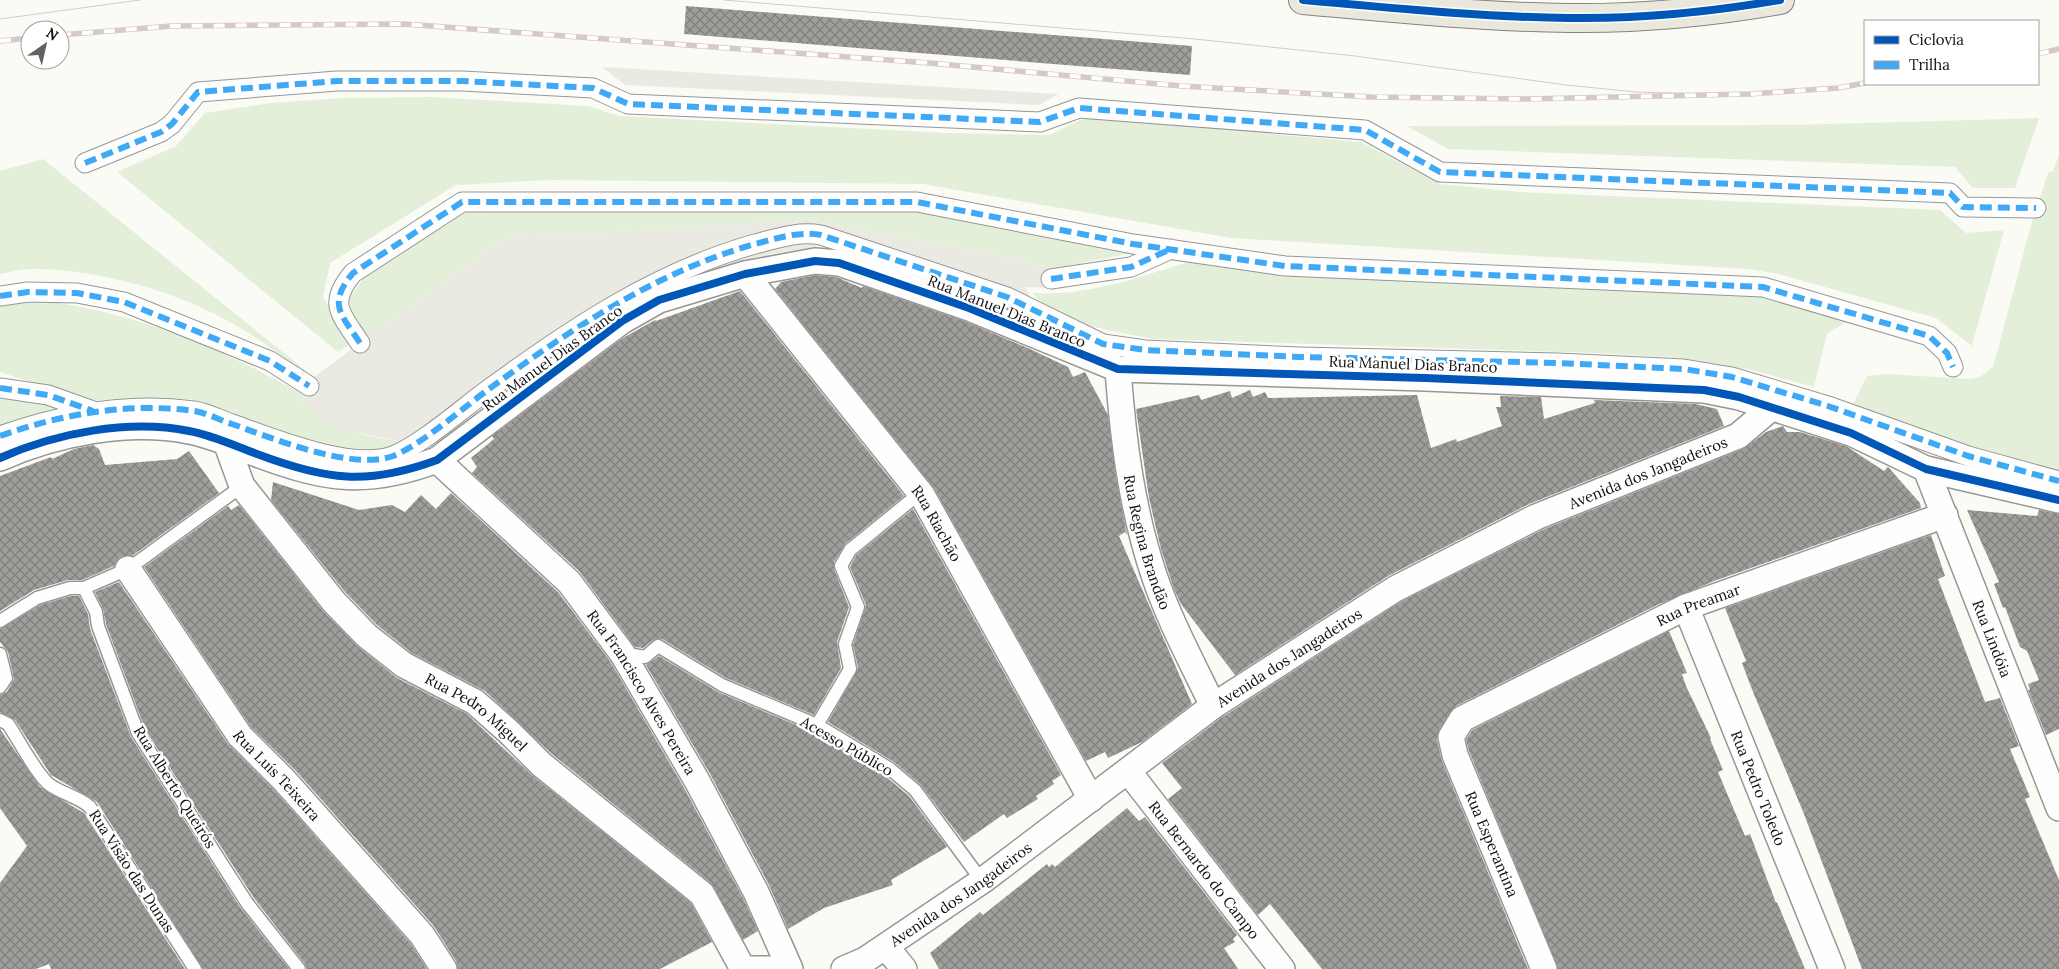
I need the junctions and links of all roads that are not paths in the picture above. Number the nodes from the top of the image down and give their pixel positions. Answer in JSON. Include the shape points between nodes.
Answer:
{"nodes":[{"id":1,"x":1304,"y":0,"type":"edge"},
{"id":2,"x":1780,"y":0,"type":"edge"},
{"id":3,"x":1461,"y":6,"type":"edge"},
{"id":4,"x":85,"y":163,"type":"dead end"},
{"id":5,"x":2036,"y":208,"type":"dead end"},
{"id":6,"x":1172,"y":249,"type":"junction"},
{"id":7,"x":745,"y":274,"type":"junction"},
{"id":8,"x":1051,"y":279,"type":"dead end"},
{"id":9,"x":0,"y":296,"type":"edge"},
{"id":10,"x":360,"y":343,"type":"dead end"},
{"id":11,"x":1953,"y":368,"type":"dead end"},
{"id":12,"x":1118,"y":369,"type":"junction"},
{"id":13,"x":309,"y":386,"type":"dead end"},
{"id":14,"x":0,"y":388,"type":"edge"},
{"id":15,"x":1770,"y":408,"type":"junction"},
{"id":16,"x":93,"y":412,"type":"junction"},
{"id":17,"x":0,"y":436,"type":"edge"},
{"id":18,"x":226,"y":442,"type":"junction"},
{"id":19,"x":0,"y":458,"type":"edge"},
{"id":20,"x":437,"y":460,"type":"junction"},
{"id":21,"x":1926,"y":469,"type":"junction"},
{"id":22,"x":2059,"y":480,"type":"edge"},
{"id":23,"x":242,"y":486,"type":"junction"},
{"id":24,"x":920,"y":493,"type":"junction"},
{"id":25,"x":2059,"y":500,"type":"edge"},
{"id":26,"x":1944,"y":515,"type":"junction"},
{"id":27,"x":128,"y":569,"type":"junction"},
{"id":28,"x":84,"y":588,"type":"junction"},
{"id":29,"x":1686,"y":607,"type":"junction"},
{"id":30,"x":0,"y":621,"type":"edge"},
{"id":31,"x":622,"y":653,"type":"junction"},
{"id":32,"x":0,"y":654,"type":"edge"},
{"id":33,"x":0,"y":687,"type":"edge"},
{"id":34,"x":1213,"y":706,"type":"junction"},
{"id":35,"x":1462,"y":719,"type":"joint"},
{"id":36,"x":0,"y":720,"type":"edge"},
{"id":37,"x":818,"y":725,"type":"junction"},
{"id":38,"x":1128,"y":771,"type":"junction"},
{"id":39,"x":1091,"y":799,"type":"junction"},
{"id":40,"x":2059,"y":808,"type":"edge"},
{"id":41,"x":982,"y":881,"type":"junction"},
{"id":42,"x":886,"y":947,"type":"junction"},
{"id":43,"x":195,"y":969,"type":"edge"},
{"id":44,"x":299,"y":969,"type":"edge"},
{"id":45,"x":444,"y":969,"type":"edge"},
{"id":46,"x":743,"y":969,"type":"edge"},
{"id":47,"x":752,"y":969,"type":"edge"},
{"id":48,"x":773,"y":969,"type":"edge"},
{"id":49,"x":790,"y":969,"type":"edge"},
{"id":50,"x":844,"y":969,"type":"edge"},
{"id":51,"x":904,"y":969,"type":"edge"},
{"id":52,"x":1282,"y":969,"type":"edge"},
{"id":53,"x":1544,"y":969,"type":"edge"},
{"id":54,"x":1832,"y":969,"type":"edge"}],
"edges":[{"from":1,"to":3,"type":"main road"},
{"from":2,"to":3,"type":"main road","via":[[1669,15],[1569,18]]},
{"from":4,"to":5,"type":"street","via":[[161,132],[172,124],[198,92],[336,80],[462,82],[593,88],[628,104],[1040,122],[1079,108],[1364,130],[1440,172],[1950,193],[1962,207]]},
{"from":6,"to":8,"type":"street","via":[[1131,267]]},
{"from":6,"to":10,"type":"street","via":[[917,202],[462,202],[353,273],[343,285],[338,295],[340,312]]},
{"from":6,"to":11,"type":"street","via":[[1285,266],[1763,287],[1929,336],[1947,353]]},
{"from":7,"to":12,"type":"street","name":"Rua Manuel Dias Branco","via":[[815,261],[839,263],[969,308]]},
{"from":7,"to":20,"type":"street","name":"Rua Manuel Dias Branco","via":[[659,300],[622,322]]},
{"from":7,"to":24,"type":"street","name":"Rua Riachão"},
{"from":9,"to":13,"type":"street","via":[[28,292],[77,293],[124,302],[262,358]]},
{"from":12,"to":15,"type":"street","name":"Rua Manuel Dias Branco","via":[[1642,386],[1704,390]]},
{"from":12,"to":34,"type":"street","name":"Rua Regina Brandão","via":[[1123,443],[1142,532],[1171,618]]},
{"from":14,"to":16,"type":"street","via":[[48,395]]},
{"from":15,"to":21,"type":"street","name":"Rua Manuel Dias Branco","via":[[1851,434]]},
{"from":15,"to":34,"type":"street","name":"Avenida dos Jangadeiros","via":[[1738,436],[1536,518],[1395,589]]},
{"from":16,"to":17,"type":"street"},
{"from":16,"to":22,"type":"street","via":[[144,407],[196,411],[298,447],[352,459],[391,456],[413,444],[528,360],[629,295],[736,250],[804,232],[1007,298],[1103,344],[1145,350],[1300,357],[1684,369],[1741,380],[1828,406],[1968,456]]},
{"from":18,"to":19,"type":"street","name":"Rua Manuel Dias Branco","via":[[190,431],[131,428],[66,437]]},
{"from":18,"to":20,"type":"street","name":"Rua Manuel Dias Branco","via":[[300,469],[340,477],[374,478]]},
{"from":18,"to":23,"type":"street","name":"Rua Pedro Miguel"},
{"from":20,"to":31,"type":"street","name":"Rua Francisco Alves Pereira","via":[[569,582]]},
{"from":21,"to":25,"type":"street","name":"Rua Manuel Dias Branco"},
{"from":21,"to":26,"type":"street","name":"Rua Lindóia"},
{"from":23,"to":27,"type":"lane"},
{"from":23,"to":46,"type":"street","name":"Rua Pedro Miguel","via":[[334,602],[367,636],[404,665],[474,702],[542,765],[702,894]]},
{"from":24,"to":37,"type":"lane","via":[[850,550],[841,566],[858,607],[845,644],[850,669]]},
{"from":24,"to":39,"type":"street","name":"Rua Riachão"},
{"from":26,"to":29,"type":"street","name":"Rua Preamar"},
{"from":26,"to":40,"type":"street","name":"Rua Lindóia"},
{"from":27,"to":28,"type":"lane"},
{"from":27,"to":45,"type":"street","name":"Rua Luís Teixeira","via":[[240,736],[290,786],[422,935]]},
{"from":28,"to":30,"type":"lane","via":[[70,588],[37,598]]},
{"from":28,"to":44,"type":"lane","name":"Rua Alberto Queirós","via":[[96,612],[98,626],[138,733],[247,903]]},
{"from":29,"to":35,"type":"street","name":"Rua Preamar"},
{"from":29,"to":54,"type":"street","name":"Rua Pedro Toledo"},
{"from":31,"to":37,"type":"lane","name":"Acesso Público","via":[[645,657],[658,646],[722,685]]},
{"from":31,"to":49,"type":"street","name":"Rua Francisco Alves Pereira","via":[[701,788],[756,892]]},
{"from":32,"to":33,"type":"lane","via":[[6,678]]},
{"from":34,"to":38,"type":"street","name":"Avenida dos Jangadeiros"},
{"from":35,"to":53,"type":"street","name":"Rua Esperantina","via":[[1451,737],[1455,755]]},
{"from":36,"to":43,"type":"lane","name":"Rua Visão das Dunas","via":[[8,724],[48,783],[73,798],[83,800],[90,807]]},
{"from":37,"to":41,"type":"lane","name":"Acesso Público","via":[[890,769],[915,790]]},
{"from":38,"to":39,"type":"street","name":"Avenida dos Jangadeiros"},
{"from":38,"to":52,"type":"street","name":"Rua Bernardo do Campo"},
{"from":39,"to":41,"type":"street","name":"Avenida dos Jangadeiros"},
{"from":41,"to":42,"type":"street","name":"Avenida dos Jangadeiros"},
{"from":42,"to":50,"type":"street","name":"Avenida dos Jangadeiros"},
{"from":42,"to":51,"type":"street"},
{"from":47,"to":48,"type":"street"}]}
